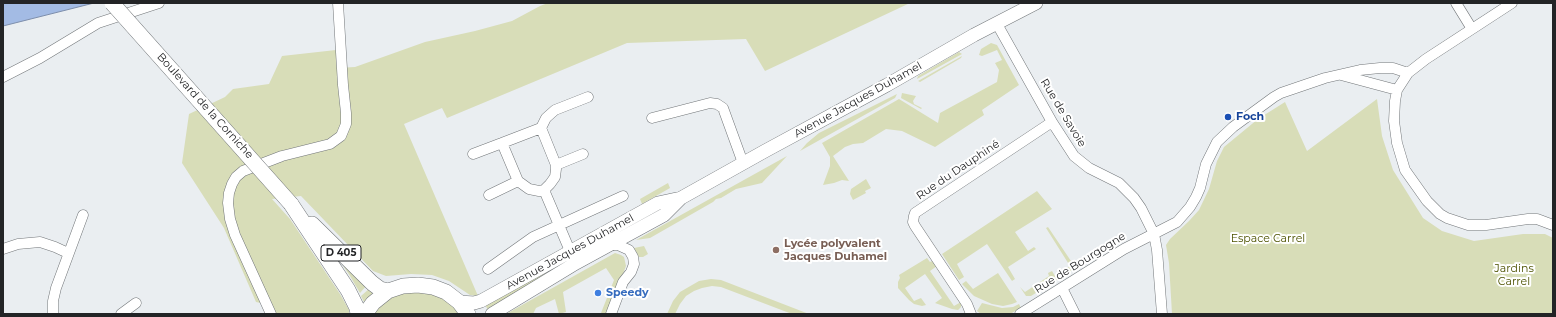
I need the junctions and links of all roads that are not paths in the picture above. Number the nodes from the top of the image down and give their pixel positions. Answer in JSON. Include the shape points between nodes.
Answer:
{"nodes":[{"id":1,"x":112,"y":3,"type":"edge"},
{"id":2,"x":159,"y":3,"type":"edge"},
{"id":3,"x":338,"y":3,"type":"edge"},
{"id":4,"x":1036,"y":3,"type":"edge"},
{"id":5,"x":1456,"y":3,"type":"edge"},
{"id":6,"x":1512,"y":3,"type":"edge"},
{"id":7,"x":998,"y":24,"type":"junction"},
{"id":8,"x":1472,"y":29,"type":"junction"},
{"id":9,"x":1408,"y":73,"type":"junction"},
{"id":10,"x":1339,"y":74,"type":"junction"},
{"id":11,"x":3,"y":78,"type":"edge"},
{"id":12,"x":1397,"y":90,"type":"junction"},
{"id":13,"x":588,"y":97,"type":"dead end"},
{"id":14,"x":652,"y":118,"type":"dead end"},
{"id":15,"x":1052,"y":122,"type":"junction"},
{"id":16,"x":541,"y":128,"type":"junction"},
{"id":17,"x":502,"y":143,"type":"junction"},
{"id":18,"x":473,"y":154,"type":"dead end"},
{"id":19,"x":583,"y":154,"type":"dead end"},
{"id":20,"x":743,"y":163,"type":"junction"},
{"id":21,"x":556,"y":165,"type":"junction"},
{"id":22,"x":518,"y":181,"type":"junction"},
{"id":23,"x":544,"y":190,"type":"junction"},
{"id":24,"x":489,"y":195,"type":"dead end"},
{"id":25,"x":622,"y":196,"type":"dead end"},
{"id":26,"x":681,"y":198,"type":"junction"},
{"id":27,"x":294,"y":207,"type":"junction"},
{"id":28,"x":83,"y":215,"type":"dead end"},
{"id":29,"x":1553,"y":225,"type":"edge"},
{"id":30,"x":558,"y":226,"type":"junction"},
{"id":31,"x":1154,"y":234,"type":"junction"},
{"id":32,"x":609,"y":245,"type":"junction"},
{"id":33,"x":3,"y":249,"type":"edge"},
{"id":34,"x":68,"y":253,"type":"junction"},
{"id":35,"x":573,"y":258,"type":"junction"},
{"id":36,"x":488,"y":269,"type":"dead end"},
{"id":37,"x":1062,"y":288,"type":"junction"},
{"id":38,"x":388,"y":291,"type":"junction"},
{"id":39,"x":458,"y":302,"type":"junction"},
{"id":40,"x":136,"y":303,"type":"dead end"},
{"id":41,"x":53,"y":314,"type":"edge"},
{"id":42,"x":120,"y":314,"type":"edge"},
{"id":43,"x":271,"y":314,"type":"edge"},
{"id":44,"x":358,"y":314,"type":"edge"},
{"id":45,"x":365,"y":314,"type":"edge"},
{"id":46,"x":468,"y":314,"type":"edge"},
{"id":47,"x":492,"y":314,"type":"edge"},
{"id":48,"x":611,"y":314,"type":"edge"},
{"id":49,"x":971,"y":314,"type":"edge"},
{"id":50,"x":1020,"y":314,"type":"edge"},
{"id":51,"x":1075,"y":314,"type":"edge"},
{"id":52,"x":1162,"y":314,"type":"edge"}],
"edges":[{"from":1,"to":27,"type":"main road","name":"Boulevard de la Corniche","bridge":true},
{"from":2,"to":11,"type":"street","via":[[98,23]]},
{"from":3,"to":43,"type":"street","via":[[346,113],[346,124],[341,136],[330,144],[282,156],[243,171],[236,177],[229,193],[230,219],[235,235]]},
{"from":4,"to":7,"type":"main road","name":"Avenue Jacques Duhamel"},
{"from":5,"to":8,"type":"street"},
{"from":6,"to":8,"type":"street"},
{"from":7,"to":15,"type":"street","name":"Rue de Savoie"},
{"from":7,"to":20,"type":"main road","name":"Avenue Jacques Duhamel"},
{"from":8,"to":9,"type":"street"},
{"from":9,"to":10,"type":"street","name":"Rue de Bourgogne","via":[[1393,68],[1380,68]]},
{"from":9,"to":12,"type":"street"},
{"from":10,"to":12,"type":"street"},
{"from":10,"to":31,"type":"street","name":"Rue de Bourgogne","via":[[1281,93],[1223,135],[1211,151],[1200,188],[1190,207],[1177,222]]},
{"from":12,"to":29,"type":"street","via":[[1394,121],[1405,170],[1427,201],[1440,214],[1454,222],[1468,225],[1538,219]]},
{"from":13,"to":16,"type":"street","via":[[555,110],[546,118]]},
{"from":14,"to":20,"type":"street","via":[[710,103],[717,104],[723,108]]},
{"from":15,"to":31,"type":"street","name":"Rue de Savoie","via":[[1074,156],[1127,190],[1141,208]]},
{"from":15,"to":49,"type":"street","name":"Rue du Dauphiné","via":[[915,213],[915,226]]},
{"from":16,"to":17,"type":"street"},
{"from":16,"to":21,"type":"street"},
{"from":17,"to":18,"type":"street"},
{"from":17,"to":22,"type":"street"},
{"from":19,"to":21,"type":"street"},
{"from":20,"to":26,"type":"main road","name":"Avenue Jacques Duhamel"},
{"from":21,"to":23,"type":"street","via":[[553,180]]},
{"from":22,"to":23,"type":"street","via":[[529,189]]},
{"from":22,"to":24,"type":"street"},
{"from":23,"to":30,"type":"street"},
{"from":25,"to":30,"type":"street"},
{"from":26,"to":32,"type":"main road","name":"Avenue Jacques Duhamel","via":[[664,214]]},
{"from":26,"to":35,"type":"main road","name":"Avenue Jacques Duhamel","via":[[658,203]]},
{"from":27,"to":38,"type":"main road","name":"Boulevard de la Corniche","number":"D 405","via":[[357,270],[380,289]]},
{"from":27,"to":44,"type":"main road","name":"Boulevard de la Corniche","number":"D 405","via":[[348,290]]},
{"from":28,"to":34,"type":"street"},
{"from":30,"to":35,"type":"street"},
{"from":30,"to":36,"type":"street","via":[[533,237]]},
{"from":31,"to":37,"type":"street","name":"Rue de Bourgogne","via":[[1124,248]]},
{"from":31,"to":52,"type":"street","name":"Rue de Savoie","via":[[1159,262]]},
{"from":32,"to":35,"type":"main road","name":"Avenue Jacques Duhamel"},
{"from":32,"to":48,"type":"street","name":"Avenue Jacques Duhamel","via":[[618,245],[629,250],[634,264],[623,282]]},
{"from":33,"to":34,"type":"street","via":[[18,244],[40,242]]},
{"from":34,"to":41,"type":"street","via":[[56,288]]},
{"from":35,"to":39,"type":"main road","name":"Avenue Jacques Duhamel","via":[[481,301]]},
{"from":35,"to":47,"type":"main road","name":"Avenue Jacques Duhamel"},
{"from":37,"to":50,"type":"street","name":"Rue de Bourgogne"},
{"from":37,"to":51,"type":"street"},
{"from":38,"to":39,"type":"main road","via":[[410,285],[425,285],[446,292]]},
{"from":38,"to":45,"type":"main road","via":[[376,300]]},
{"from":39,"to":46,"type":"main road"},
{"from":40,"to":42,"type":"street"}]}
